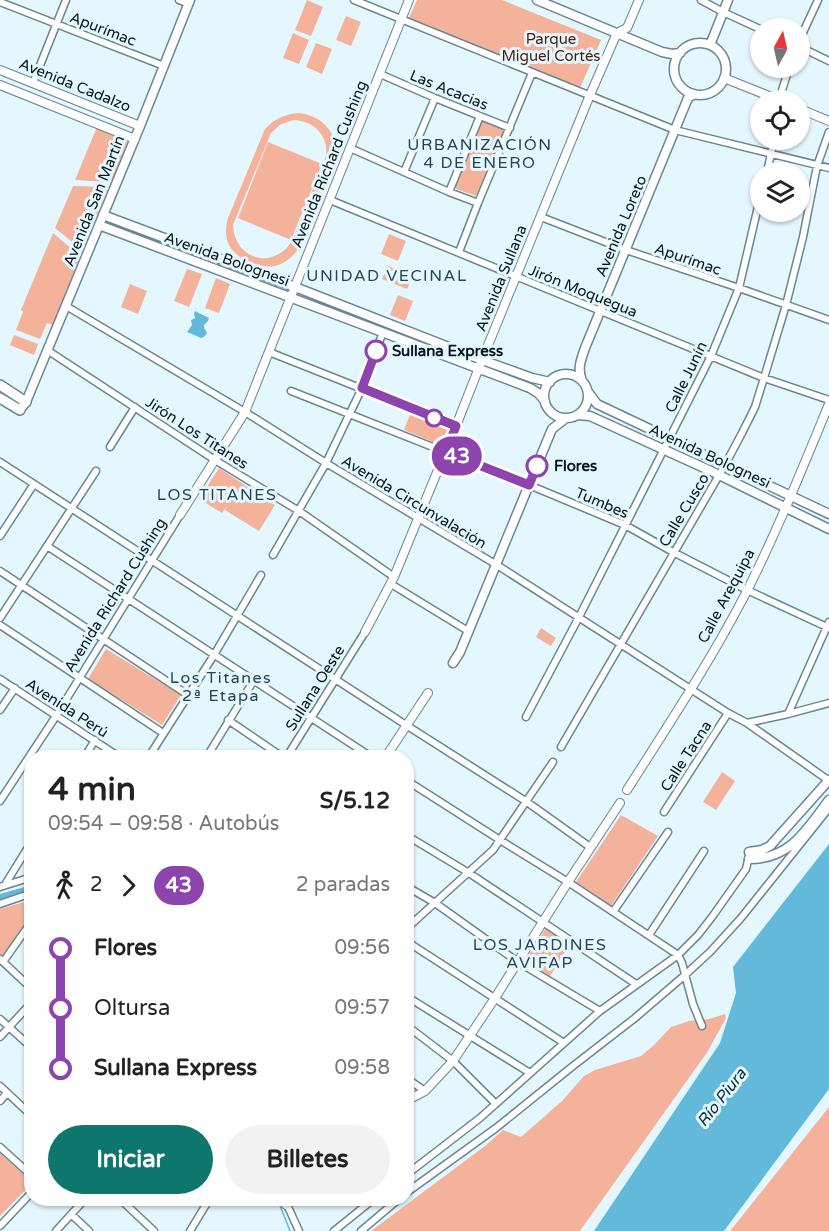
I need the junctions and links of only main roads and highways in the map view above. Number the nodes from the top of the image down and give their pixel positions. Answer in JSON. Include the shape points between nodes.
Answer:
{"nodes":[{"id":1,"x":537,"y":0,"type":"edge"},
{"id":2,"x":728,"y":0,"type":"edge"},
{"id":3,"x":189,"y":2,"type":"edge"},
{"id":4,"x":710,"y":45,"type":"junction"},
{"id":5,"x":662,"y":52,"type":"junction"},
{"id":6,"x":680,"y":53,"type":"junction"},
{"id":7,"x":675,"y":64,"type":"junction"},
{"id":8,"x":689,"y":94,"type":"junction"},
{"id":9,"x":103,"y":215,"type":"junction"},
{"id":10,"x":99,"y":225,"type":"junction"},
{"id":11,"x":480,"y":364,"type":"junction"},
{"id":12,"x":579,"y":365,"type":"junction"},
{"id":13,"x":566,"y":375,"type":"junction"},
{"id":14,"x":582,"y":381,"type":"junction"},
{"id":15,"x":550,"y":382,"type":"junction"},
{"id":16,"x":0,"y":386,"type":"edge"},
{"id":17,"x":588,"y":392,"type":"junction"},
{"id":18,"x":0,"y":398,"type":"edge"},
{"id":19,"x":544,"y":401,"type":"junction"},
{"id":20,"x":23,"y":406,"type":"junction"},
{"id":21,"x":549,"y":410,"type":"junction"},
{"id":22,"x":577,"y":415,"type":"junction"},
{"id":23,"x":566,"y":418,"type":"junction"},
{"id":24,"x":552,"y":429,"type":"junction"},
{"id":25,"x":829,"y":514,"type":"edge"},
{"id":26,"x":829,"y":528,"type":"edge"},
{"id":27,"x":453,"y":663,"type":"dead end"},
{"id":28,"x":829,"y":780,"type":"edge"},
{"id":29,"x":829,"y":800,"type":"edge"}],
"edges":[{"from":1,"to":5,"type":"main road"},
{"from":2,"to":4,"type":"main road"},
{"from":3,"to":9,"type":"main road","name":"Avenida San Martín"},
{"from":4,"to":6,"type":"main road","via":[[697,43]]},
{"from":4,"to":8,"type":"main road","via":[[722,55],[724,78],[709,93]]},
{"from":5,"to":6,"type":"main road"},
{"from":5,"to":7,"type":"main road"},
{"from":6,"to":7,"type":"main road"},
{"from":7,"to":8,"type":"main road","via":[[675,76]]},
{"from":8,"to":12,"type":"main road","name":"Avenida Loreto"},
{"from":9,"to":10,"type":"main road","name":"Avenida San Martín"},
{"from":9,"to":11,"type":"main road","name":"Avenida Bolognesi","via":[[295,287]]},
{"from":10,"to":11,"type":"main road","name":"Avenida Bolognesi"},
{"from":10,"to":20,"type":"main road","name":"Avenida San Martín"},
{"from":11,"to":15,"type":"main road","name":"Avenida Bolognesi"},
{"from":11,"to":19,"type":"main road","name":"Avenida Bolognesi","via":[[530,388]]},
{"from":12,"to":13,"type":"main road"},
{"from":12,"to":14,"type":"main road"},
{"from":13,"to":14,"type":"main road"},
{"from":13,"to":15,"type":"main road"},
{"from":14,"to":17,"type":"main road"},
{"from":15,"to":19,"type":"main road"},
{"from":16,"to":20,"type":"main road"},
{"from":17,"to":22,"type":"main road","via":[[586,406]]},
{"from":17,"to":25,"type":"main road","name":"Avenida Bolognesi","via":[[597,404]]},
{"from":18,"to":20,"type":"main road"},
{"from":19,"to":21,"type":"main road"},
{"from":21,"to":23,"type":"main road"},
{"from":21,"to":24,"type":"main road"},
{"from":22,"to":23,"type":"main road"},
{"from":22,"to":26,"type":"main road","name":"Avenida Bolognesi","via":[[590,416],[664,449]]},
{"from":23,"to":24,"type":"main road"},
{"from":24,"to":27,"type":"main road"},
{"from":28,"to":29,"type":"main road","via":[[770,846],[749,856],[762,858],[789,848]]}]}
